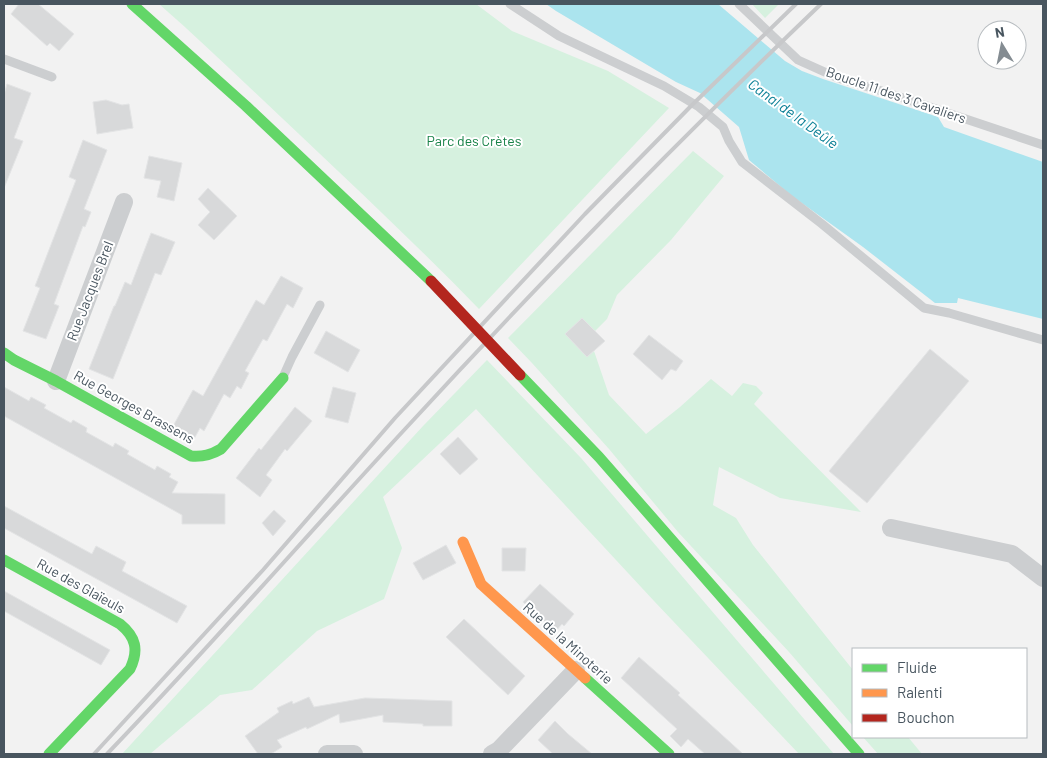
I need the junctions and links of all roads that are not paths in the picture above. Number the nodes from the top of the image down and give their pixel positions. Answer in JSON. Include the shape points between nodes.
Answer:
{"nodes":[{"id":1,"x":132,"y":4,"type":"edge"},
{"id":2,"x":510,"y":4,"type":"edge"},
{"id":3,"x":739,"y":4,"type":"edge"},
{"id":4,"x":4,"y":60,"type":"edge"},
{"id":5,"x":52,"y":77,"type":"dead end"},
{"id":6,"x":1043,"y":144,"type":"edge"},
{"id":7,"x":124,"y":202,"type":"dead end"},
{"id":8,"x":320,"y":305,"type":"dead end"},
{"id":9,"x":1043,"y":340,"type":"edge"},
{"id":10,"x":4,"y":353,"type":"edge"},
{"id":11,"x":283,"y":378,"type":"joint"},
{"id":12,"x":56,"y":381,"type":"junction"},
{"id":13,"x":891,"y":528,"type":"dead end"},
{"id":14,"x":463,"y":542,"type":"dead end"},
{"id":15,"x":4,"y":560,"type":"edge"},
{"id":16,"x":1043,"y":578,"type":"edge"},
{"id":17,"x":576,"y":670,"type":"junction"},
{"id":18,"x":48,"y":754,"type":"edge"},
{"id":19,"x":327,"y":754,"type":"edge"},
{"id":20,"x":354,"y":754,"type":"edge"},
{"id":21,"x":492,"y":754,"type":"edge"},
{"id":22,"x":669,"y":754,"type":"edge"},
{"id":23,"x":859,"y":754,"type":"edge"}],
"edges":[{"from":1,"to":23,"type":"main road","bridge":true,"via":[[186,50],[431,281],[599,457]]},
{"from":2,"to":9,"type":"lane","via":[[559,36],[664,86],[699,107],[723,127],[742,162],[924,308]]},
{"from":3,"to":6,"type":"lane","name":"Boucle 11 des 3 Cavaliers","via":[[798,60],[838,78]]},
{"from":4,"to":5,"type":"lane"},
{"from":7,"to":12,"type":"street","name":"Rue Jacques Brel"},
{"from":8,"to":11,"type":"lane"},
{"from":10,"to":12,"type":"main road","name":"Rue Georges Brassens"},
{"from":11,"to":12,"type":"main road","name":"Rue Georges Brassens","via":[[222,449],[201,458],[191,456]]},
{"from":13,"to":16,"type":"street","via":[[1012,554]]},
{"from":14,"to":17,"type":"main road","name":"Rue de la Minoterie","via":[[481,584]]},
{"from":15,"to":18,"type":"main road","name":"Rue des Glaïeuls","via":[[120,624],[133,636],[136,646],[130,669]]},
{"from":17,"to":21,"type":"street"},
{"from":17,"to":22,"type":"main road","name":"Rue de la Minoterie"},
{"from":19,"to":20,"type":"street"}]}
